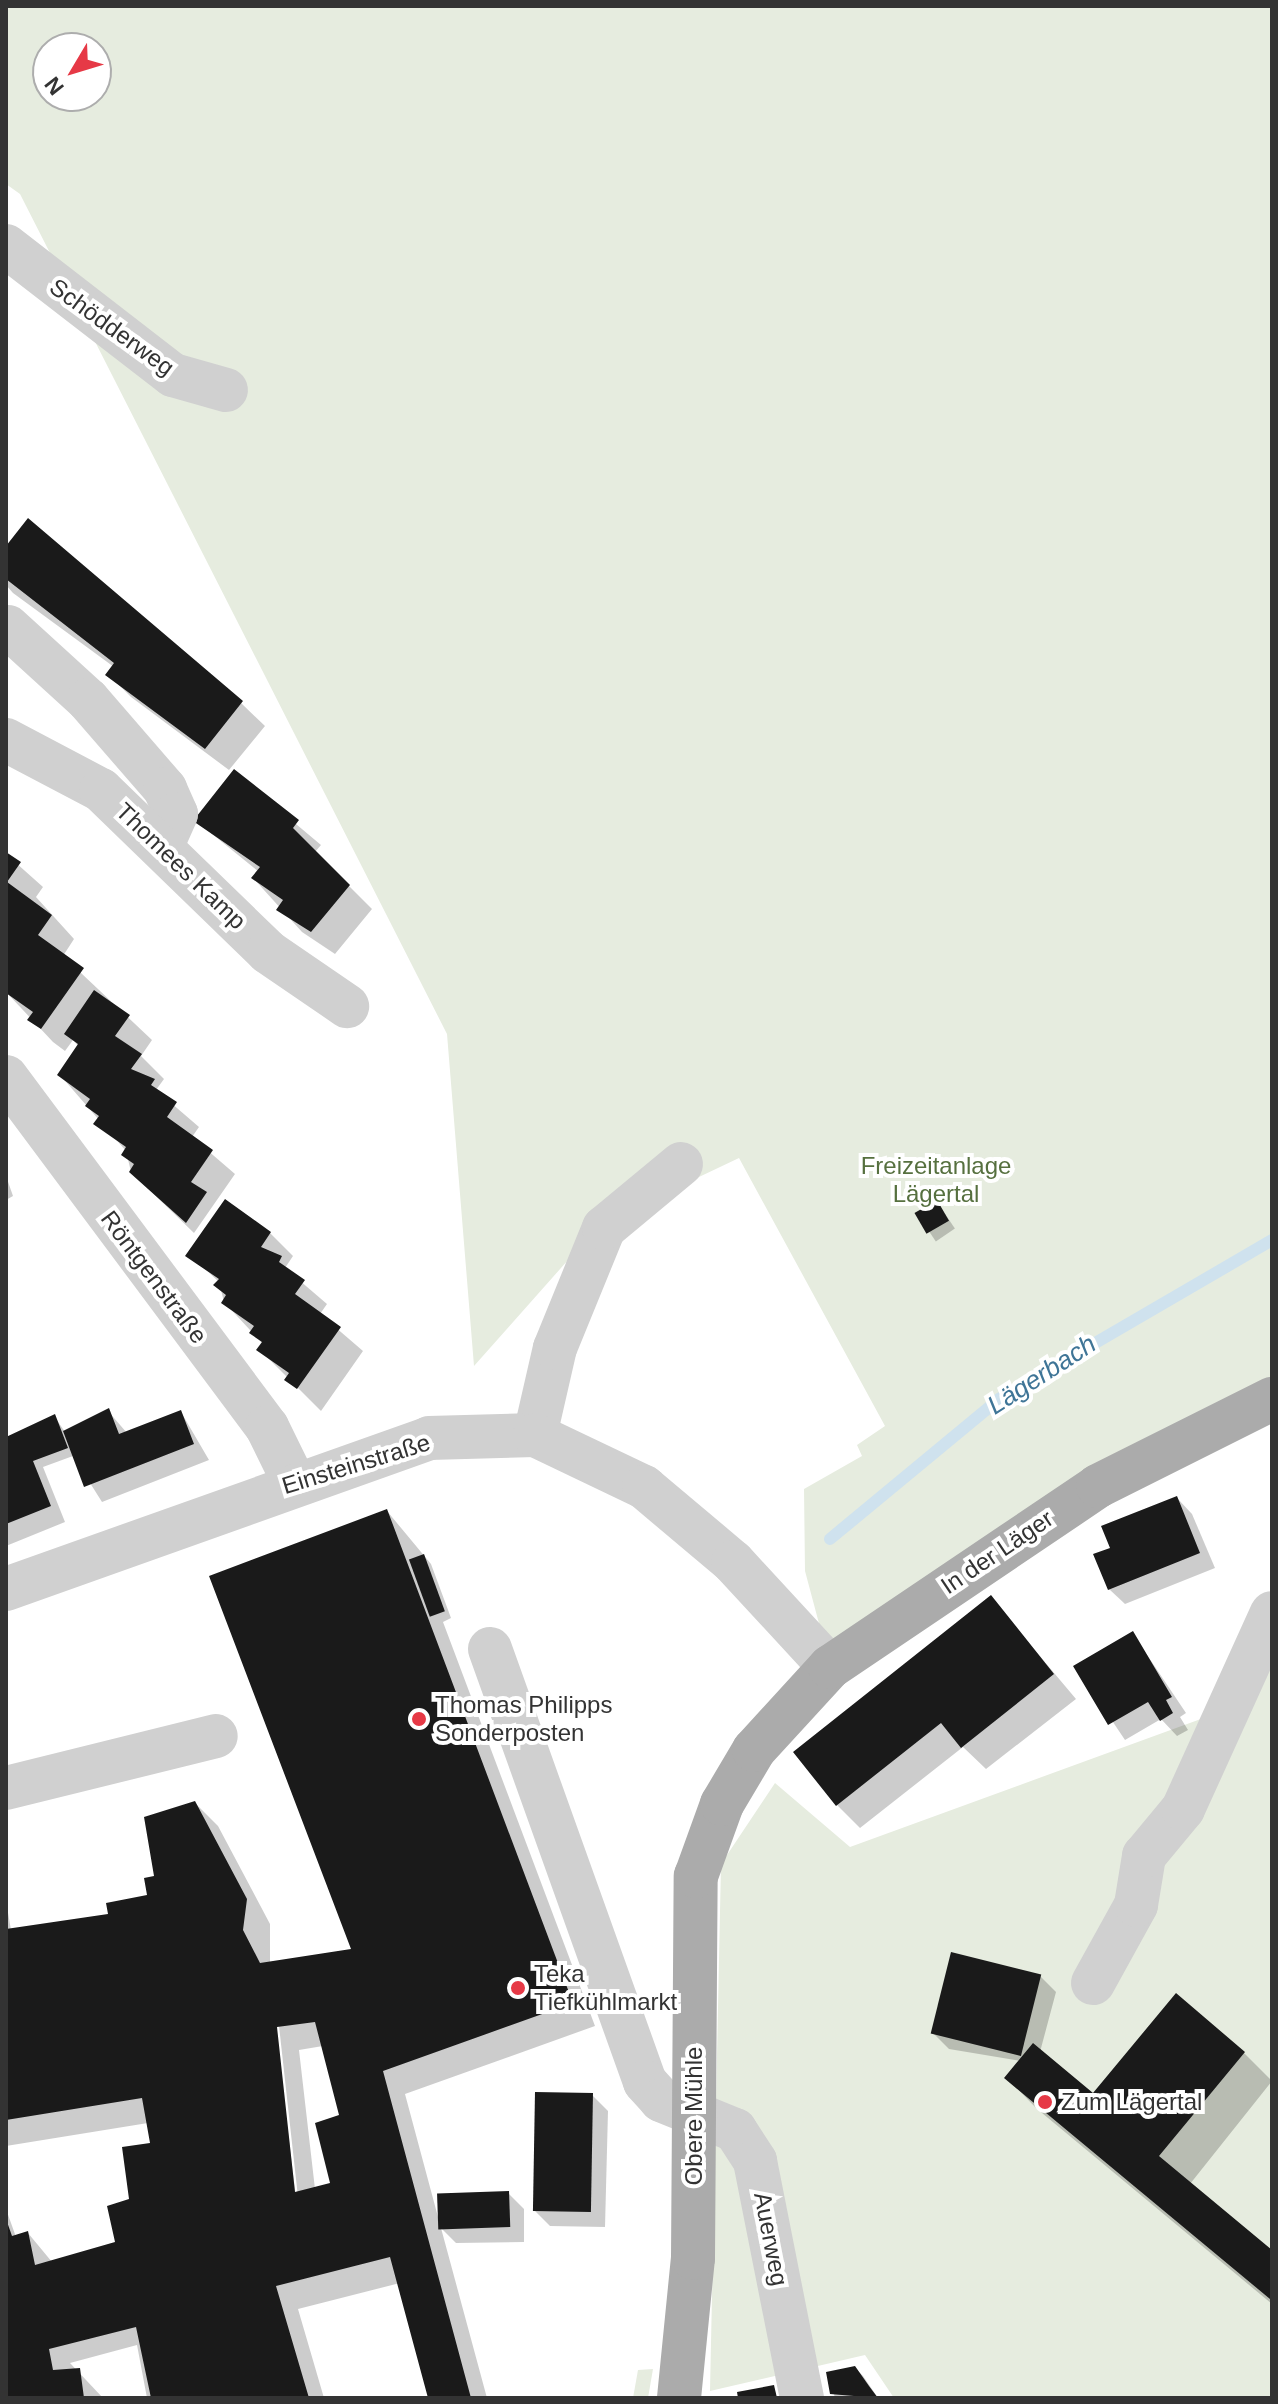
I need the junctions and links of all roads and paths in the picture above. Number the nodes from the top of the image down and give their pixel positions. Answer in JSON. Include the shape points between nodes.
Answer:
{"nodes":[{"id":1,"x":6,"y":246,"type":"edge"},
{"id":2,"x":226,"y":390,"type":"dead end"},
{"id":3,"x":8,"y":627,"type":"edge"},
{"id":4,"x":6,"y":740,"type":"edge"},
{"id":5,"x":163,"y":843,"type":"junction"},
{"id":6,"x":347,"y":1006,"type":"dead end"},
{"id":7,"x":6,"y":1077,"type":"edge"},
{"id":8,"x":681,"y":1164,"type":"dead end"},
{"id":9,"x":1272,"y":1399,"type":"edge"},
{"id":10,"x":535,"y":1435,"type":"junction"},
{"id":11,"x":294,"y":1482,"type":"junction"},
{"id":12,"x":6,"y":1589,"type":"edge"},
{"id":13,"x":1272,"y":1613,"type":"edge"},
{"id":14,"x":490,"y":1649,"type":"dead end"},
{"id":15,"x":830,"y":1667,"type":"junction"},
{"id":16,"x":216,"y":1736,"type":"dead end"},
{"id":17,"x":754,"y":1750,"type":"joint"},
{"id":18,"x":6,"y":1788,"type":"edge"},
{"id":19,"x":1093,"y":1983,"type":"dead end"},
{"id":20,"x":694,"y":2109,"type":"junction"},
{"id":21,"x":679,"y":2398,"type":"edge"},
{"id":22,"x":802,"y":2398,"type":"edge"}],
"edges":[{"from":1,"to":2,"type":"street","name":"Schödderweg","via":[[173,375]]},
{"from":3,"to":5,"type":"street","via":[[88,700],[165,789],[176,814]]},
{"from":4,"to":5,"type":"street","name":"Thomees Kamp","via":[[101,790]]},
{"from":5,"to":6,"type":"street","name":"Thomees Kamp","via":[[268,952]]},
{"from":7,"to":11,"type":"street","name":"Röntgenstraße","via":[[267,1427]]},
{"from":8,"to":10,"type":"street","via":[[604,1228],[555,1348]]},
{"from":9,"to":15,"type":"main road","name":"In der Läger","via":[[1098,1486]]},
{"from":10,"to":11,"type":"street","name":"Einsteinstraße","via":[[429,1438]]},
{"from":10,"to":15,"type":"street","name":"Einsteinstraße","via":[[644,1487],[733,1562]]},
{"from":11,"to":12,"type":"street","name":"Einsteinstraße"},
{"from":13,"to":19,"type":"street","via":[[1183,1809],[1144,1856],[1136,1905]]},
{"from":14,"to":20,"type":"street","name":"Auerweg","via":[[645,2082],[661,2100]]},
{"from":15,"to":17,"type":"main road","name":"In der Läger"},
{"from":16,"to":18,"type":"street"},
{"from":17,"to":20,"type":"main road","name":"Obere Mühle","via":[[722,1804],[696,1876]]},
{"from":20,"to":21,"type":"main road","name":"Obere Mühle","via":[[693,2258]]},
{"from":20,"to":22,"type":"street","name":"Auerweg","via":[[735,2130],[755,2161]]}]}
